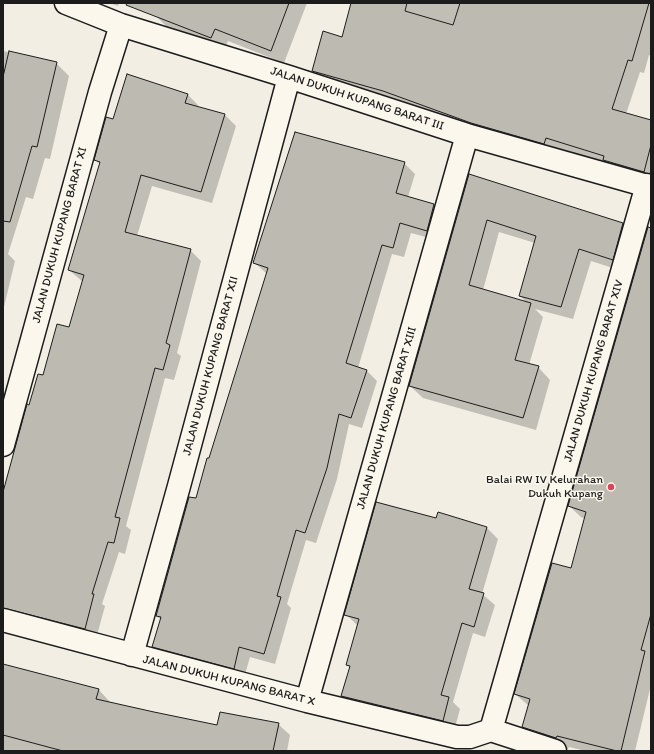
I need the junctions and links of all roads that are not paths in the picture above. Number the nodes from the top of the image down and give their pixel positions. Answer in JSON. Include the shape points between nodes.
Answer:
{"nodes":[{"id":1,"x":66,"y":3,"type":"edge"},
{"id":2,"x":121,"y":25,"type":"junction"},
{"id":3,"x":289,"y":76,"type":"junction"},
{"id":4,"x":467,"y":135,"type":"junction"},
{"id":5,"x":649,"y":186,"type":"edge"},
{"id":6,"x":3,"y":445,"type":"edge"},
{"id":7,"x":3,"y":620,"type":"edge"},
{"id":8,"x":132,"y":656,"type":"junction"},
{"id":9,"x":307,"y":701,"type":"junction"},
{"id":10,"x":491,"y":730,"type":"junction"},
{"id":11,"x":555,"y":751,"type":"edge"}],
"edges":[{"from":1,"to":2,"type":"street","name":"JALAN DUKUH KUPANG BARAT III"},
{"from":2,"to":3,"type":"street","name":"JALAN DUKUH KUPANG BARAT III"},
{"from":2,"to":6,"type":"street","name":"JALAN DUKUH KUPANG BARAT XI","via":[[100,92]]},
{"from":3,"to":4,"type":"street","name":"JALAN DUKUH KUPANG BARAT III"},
{"from":3,"to":8,"type":"street","name":"JALAN DUKUH KUPANG BARAT XII"},
{"from":4,"to":5,"type":"street","name":"JALAN DUKUH KUPANG BARAT III"},
{"from":4,"to":9,"type":"street","name":"JALAN DUKUH KUPANG BARAT XIII"},
{"from":5,"to":10,"type":"street","name":"JALAN DUKUH KUPANG BARAT XIV"},
{"from":7,"to":8,"type":"street","name":"JALAN DUKUH KUPANG BARAT X"},
{"from":8,"to":9,"type":"street","name":"JALAN DUKUH KUPANG BARAT X"},
{"from":9,"to":10,"type":"street","name":"JALAN DUKUH KUPANG BARAT X","via":[[457,737],[470,737]]},
{"from":10,"to":11,"type":"street"}]}
